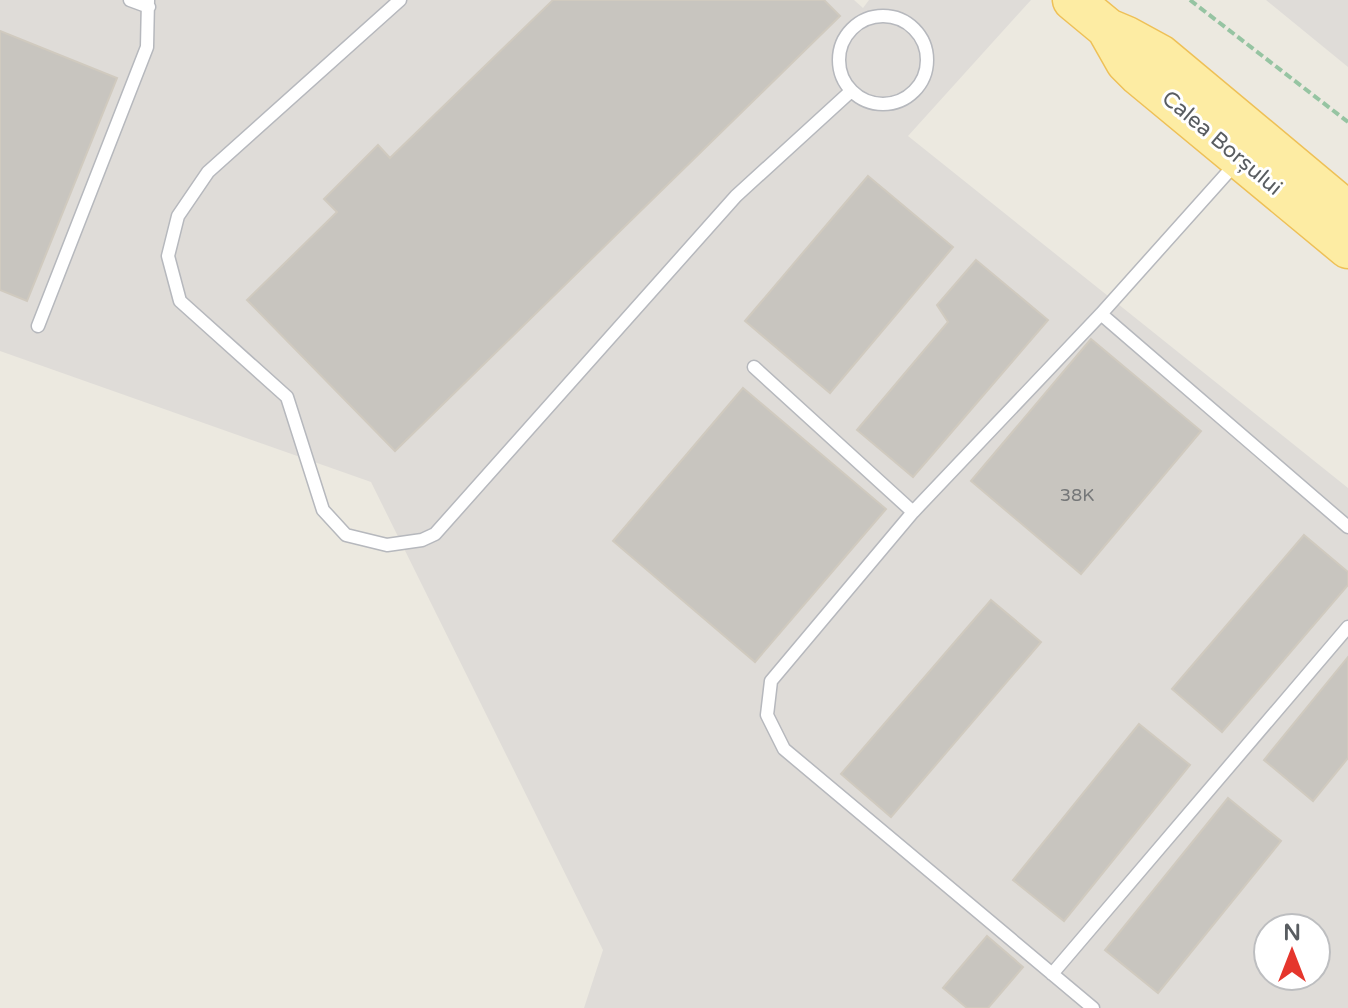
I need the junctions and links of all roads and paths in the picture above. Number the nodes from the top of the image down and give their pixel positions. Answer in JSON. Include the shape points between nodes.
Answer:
{"nodes":[{"id":1,"x":130,"y":0,"type":"edge"},
{"id":2,"x":400,"y":0,"type":"edge"},
{"id":3,"x":1073,"y":0,"type":"edge"},
{"id":4,"x":1190,"y":0,"type":"edge"},
{"id":5,"x":148,"y":4,"type":"edge"},
{"id":6,"x":1108,"y":29,"type":"junction"},
{"id":7,"x":850,"y":92,"type":"junction"},
{"id":8,"x":1348,"y":122,"type":"edge"},
{"id":9,"x":1240,"y":158,"type":"junction"},
{"id":10,"x":1348,"y":212,"type":"edge"},
{"id":11,"x":1348,"y":248,"type":"edge"},
{"id":12,"x":1101,"y":314,"type":"junction"},
{"id":13,"x":38,"y":326,"type":"dead end"},
{"id":14,"x":754,"y":367,"type":"dead end"},
{"id":15,"x":913,"y":512,"type":"junction"},
{"id":16,"x":1348,"y":527,"type":"edge"},
{"id":17,"x":1348,"y":627,"type":"edge"},
{"id":18,"x":1052,"y":974,"type":"junction"},
{"id":19,"x":1093,"y":1008,"type":"edge"}],
"edges":[{"from":1,"to":5,"type":"lane"},
{"from":2,"to":7,"type":"lane","via":[[208,172],[178,216],[168,256],[180,301],[287,397],[323,510],[346,535],[387,545],[435,534],[736,196]]},
{"from":3,"to":6,"type":"main road","name":"Calea Borșului"},
{"from":4,"to":8,"type":"path"},
{"from":5,"to":13,"type":"lane","via":[[147,47]]},
{"from":6,"to":9,"type":"main road","name":"Calea Borșului","via":[[1133,69]]},
{"from":6,"to":10,"type":"main road","name":"Calea Borșului","via":[[1160,55]]},
{"from":7,"to":7,"type":"lane","via":[[870,104],[894,104],[915,93],[927,73],[927,49],[916,29],[895,16],[872,16],[851,27],[839,48],[839,71]]},
{"from":9,"to":11,"type":"main road","name":"Calea Borșului"},
{"from":9,"to":12,"type":"lane"},
{"from":12,"to":15,"type":"lane"},
{"from":12,"to":16,"type":"lane"},
{"from":14,"to":15,"type":"lane"},
{"from":15,"to":18,"type":"lane","via":[[771,681],[767,715],[784,749]]},
{"from":17,"to":18,"type":"lane"},
{"from":18,"to":19,"type":"lane"}]}
